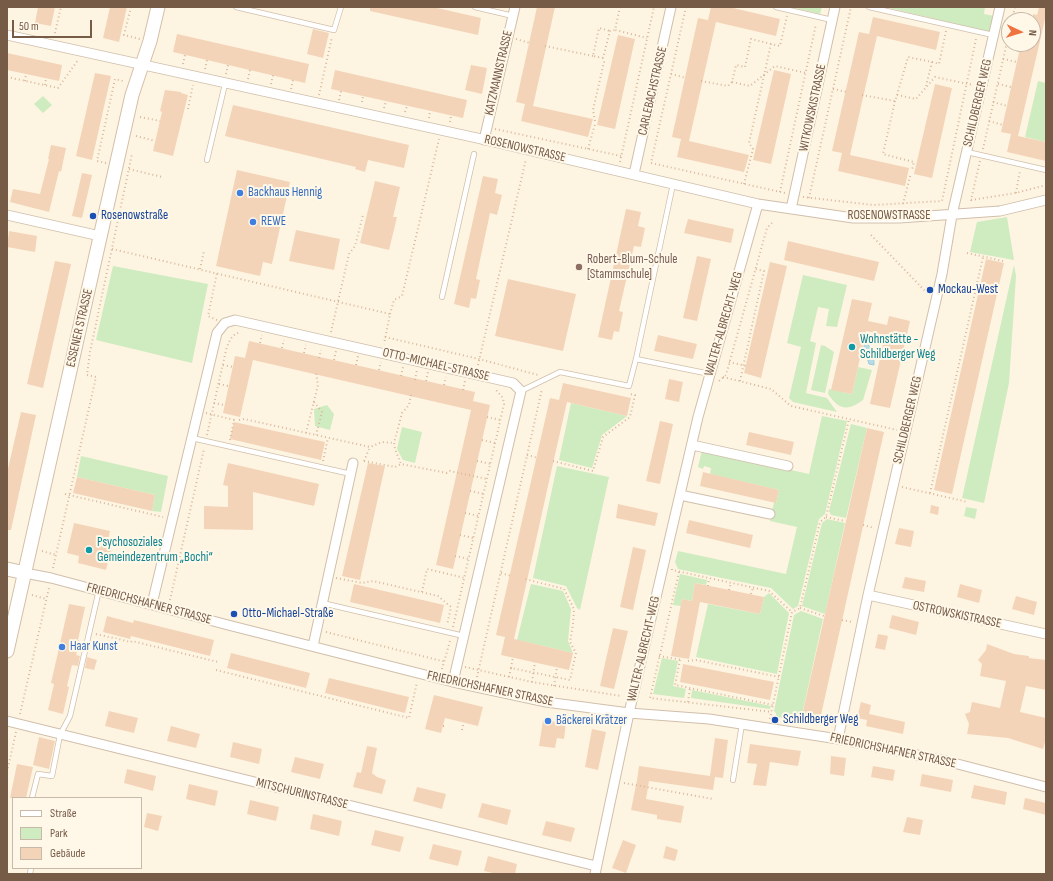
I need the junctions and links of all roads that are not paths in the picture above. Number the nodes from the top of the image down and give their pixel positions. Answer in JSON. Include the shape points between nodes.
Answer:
{"nodes":[{"id":1,"x":158,"y":7,"type":"edge"},
{"id":2,"x":236,"y":7,"type":"edge"},
{"id":3,"x":341,"y":7,"type":"edge"},
{"id":4,"x":475,"y":7,"type":"edge"},
{"id":5,"x":671,"y":7,"type":"edge"},
{"id":6,"x":776,"y":7,"type":"edge"},
{"id":7,"x":835,"y":7,"type":"edge"},
{"id":8,"x":868,"y":7,"type":"edge"},
{"id":9,"x":1000,"y":7,"type":"edge"},
{"id":10,"x":514,"y":11,"type":"edge"},
{"id":11,"x":832,"y":20,"type":"junction"},
{"id":12,"x":7,"y":35,"type":"edge"},
{"id":13,"x":993,"y":35,"type":"junction"},
{"id":14,"x":141,"y":65,"type":"junction"},
{"id":15,"x":225,"y":84,"type":"junction"},
{"id":16,"x":484,"y":140,"type":"junction"},
{"id":17,"x":967,"y":152,"type":"junction"},
{"id":18,"x":474,"y":154,"type":"dead end"},
{"id":19,"x":207,"y":160,"type":"dead end"},
{"id":20,"x":1046,"y":170,"type":"edge"},
{"id":21,"x":634,"y":174,"type":"junction"},
{"id":22,"x":672,"y":184,"type":"junction"},
{"id":23,"x":1046,"y":200,"type":"edge"},
{"id":24,"x":758,"y":204,"type":"junction"},
{"id":25,"x":791,"y":209,"type":"junction"},
{"id":26,"x":7,"y":215,"type":"edge"},
{"id":27,"x":952,"y":215,"type":"junction"},
{"id":28,"x":100,"y":236,"type":"junction"},
{"id":29,"x":442,"y":297,"type":"dead end"},
{"id":30,"x":636,"y":359,"type":"junction"},
{"id":31,"x":710,"y":374,"type":"junction"},
{"id":32,"x":521,"y":391,"type":"junction"},
{"id":33,"x":192,"y":438,"type":"junction"},
{"id":34,"x":692,"y":445,"type":"junction"},
{"id":35,"x":353,"y":463,"type":"road end"},
{"id":36,"x":788,"y":466,"type":"dead end"},
{"id":37,"x":351,"y":474,"type":"junction"},
{"id":38,"x":680,"y":495,"type":"junction"},
{"id":39,"x":770,"y":514,"type":"dead end"},
{"id":40,"x":7,"y":569,"type":"edge"},
{"id":41,"x":25,"y":573,"type":"junction"},
{"id":42,"x":99,"y":590,"type":"junction"},
{"id":43,"x":868,"y":595,"type":"junction"},
{"id":44,"x":322,"y":603,"type":"junction"},
{"id":45,"x":152,"y":604,"type":"junction"},
{"id":46,"x":1046,"y":634,"type":"edge"},
{"id":47,"x":464,"y":636,"type":"junction"},
{"id":48,"x":313,"y":646,"type":"junction"},
{"id":49,"x":7,"y":651,"type":"edge"},
{"id":50,"x":453,"y":682,"type":"junction"},
{"id":51,"x":630,"y":713,"type":"junction"},
{"id":52,"x":7,"y":722,"type":"edge"},
{"id":53,"x":742,"y":724,"type":"junction"},
{"id":54,"x":60,"y":735,"type":"junction"},
{"id":55,"x":838,"y":739,"type":"junction"},
{"id":56,"x":733,"y":780,"type":"dead end"},
{"id":57,"x":1046,"y":786,"type":"edge"},
{"id":58,"x":32,"y":797,"type":"edge"},
{"id":59,"x":596,"y":870,"type":"edge"}],
"edges":[{"from":1,"to":14,"type":"main road","name":"ESSENER STRASSE"},
{"from":2,"to":3,"type":"lane","via":[[334,30]]},
{"from":4,"to":10,"type":"lane"},
{"from":5,"to":21,"type":"street","name":"CARLEBACHSTRASSE"},
{"from":6,"to":11,"type":"lane"},
{"from":7,"to":11,"type":"street","name":"WITKOWSKISTRASSE"},
{"from":8,"to":13,"type":"lane"},
{"from":9,"to":13,"type":"street","name":"SCHILDBERGER WEG"},
{"from":10,"to":16,"type":"street","name":"KATZMANNSTRASSE"},
{"from":11,"to":25,"type":"street","name":"WITKOWSKISTRASSE"},
{"from":12,"to":14,"type":"street","name":"ROSENOWSTRASSE"},
{"from":13,"to":17,"type":"street","name":"SCHILDBERGER WEG"},
{"from":14,"to":15,"type":"street","name":"ROSENOWSTRASSE"},
{"from":14,"to":28,"type":"main road","name":"ESSENER STRASSE","via":[[132,95],[123,167]]},
{"from":15,"to":16,"type":"street","name":"ROSENOWSTRASSE"},
{"from":15,"to":19,"type":"lane"},
{"from":16,"to":21,"type":"street","name":"ROSENOWSTRASSE"},
{"from":17,"to":20,"type":"lane"},
{"from":17,"to":27,"type":"street","name":"SCHILDBERGER WEG"},
{"from":18,"to":29,"type":"lane"},
{"from":21,"to":22,"type":"street","name":"ROSENOWSTRASSE"},
{"from":22,"to":24,"type":"street","name":"ROSENOWSTRASSE"},
{"from":22,"to":30,"type":"lane"},
{"from":23,"to":27,"type":"street","name":"ROSENOWSTRASSE","via":[[1000,211]]},
{"from":24,"to":25,"type":"street","name":"ROSENOWSTRASSE"},
{"from":24,"to":31,"type":"street","name":"WALTER-ALBRECHT-WEG"},
{"from":25,"to":27,"type":"street","name":"ROSENOWSTRASSE","via":[[853,218]]},
{"from":26,"to":28,"type":"street"},
{"from":27,"to":43,"type":"street","name":"SCHILDBERGER WEG","via":[[942,274]]},
{"from":28,"to":41,"type":"main road","name":"ESSENER STRASSE"},
{"from":30,"to":31,"type":"lane"},
{"from":30,"to":32,"type":"lane","via":[[629,386],[560,372]]},
{"from":31,"to":34,"type":"street","name":"WALTER-ALBRECHT-WEG"},
{"from":32,"to":33,"type":"street","name":"OTTO-MICHAEL-STRASSE","via":[[513,383],[381,357],[235,320],[225,323],[217,333]]},
{"from":32,"to":47,"type":"street"},
{"from":33,"to":37,"type":"lane"},
{"from":33,"to":45,"type":"street"},
{"from":34,"to":36,"type":"street"},
{"from":34,"to":38,"type":"street","name":"WALTER-ALBRECHT-WEG"},
{"from":35,"to":37,"type":"street"},
{"from":37,"to":44,"type":"street"},
{"from":38,"to":39,"type":"street"},
{"from":38,"to":51,"type":"street","name":"WALTER-ALBRECHT-WEG"},
{"from":40,"to":41,"type":"main road","name":"FRIEDRICHSHAFNER STRASSE"},
{"from":41,"to":42,"type":"street","name":"FRIEDRICHSHAFNER STRASSE"},
{"from":41,"to":49,"type":"main road","name":"ESSENER STRASSE"},
{"from":42,"to":45,"type":"street","name":"FRIEDRICHSHAFNER STRASSE"},
{"from":42,"to":54,"type":"lane","via":[[70,716]]},
{"from":43,"to":46,"type":"street","name":"OSTROWSKISTRASSE"},
{"from":43,"to":55,"type":"street","name":"SCHILDBERGER WEG"},
{"from":44,"to":47,"type":"lane"},
{"from":44,"to":48,"type":"street"},
{"from":45,"to":48,"type":"street","name":"FRIEDRICHSHAFNER STRASSE"},
{"from":47,"to":50,"type":"street"},
{"from":48,"to":50,"type":"street","name":"FRIEDRICHSHAFNER STRASSE"},
{"from":50,"to":51,"type":"street","name":"FRIEDRICHSHAFNER STRASSE","via":[[546,702]]},
{"from":51,"to":53,"type":"street","name":"FRIEDRICHSHAFNER STRASSE"},
{"from":51,"to":59,"type":"street","name":"WALTER-ALBRECHT-WEG"},
{"from":52,"to":54,"type":"street","name":"MITSCHURINSTRASSE"},
{"from":53,"to":55,"type":"street","name":"FRIEDRICHSHAFNER STRASSE"},
{"from":53,"to":56,"type":"lane"},
{"from":54,"to":58,"type":"lane","via":[[52,776],[38,774]]},
{"from":54,"to":59,"type":"street","name":"MITSCHURINSTRASSE"},
{"from":55,"to":57,"type":"street","name":"FRIEDRICHSHAFNER STRASSE","via":[[946,761]]}]}
